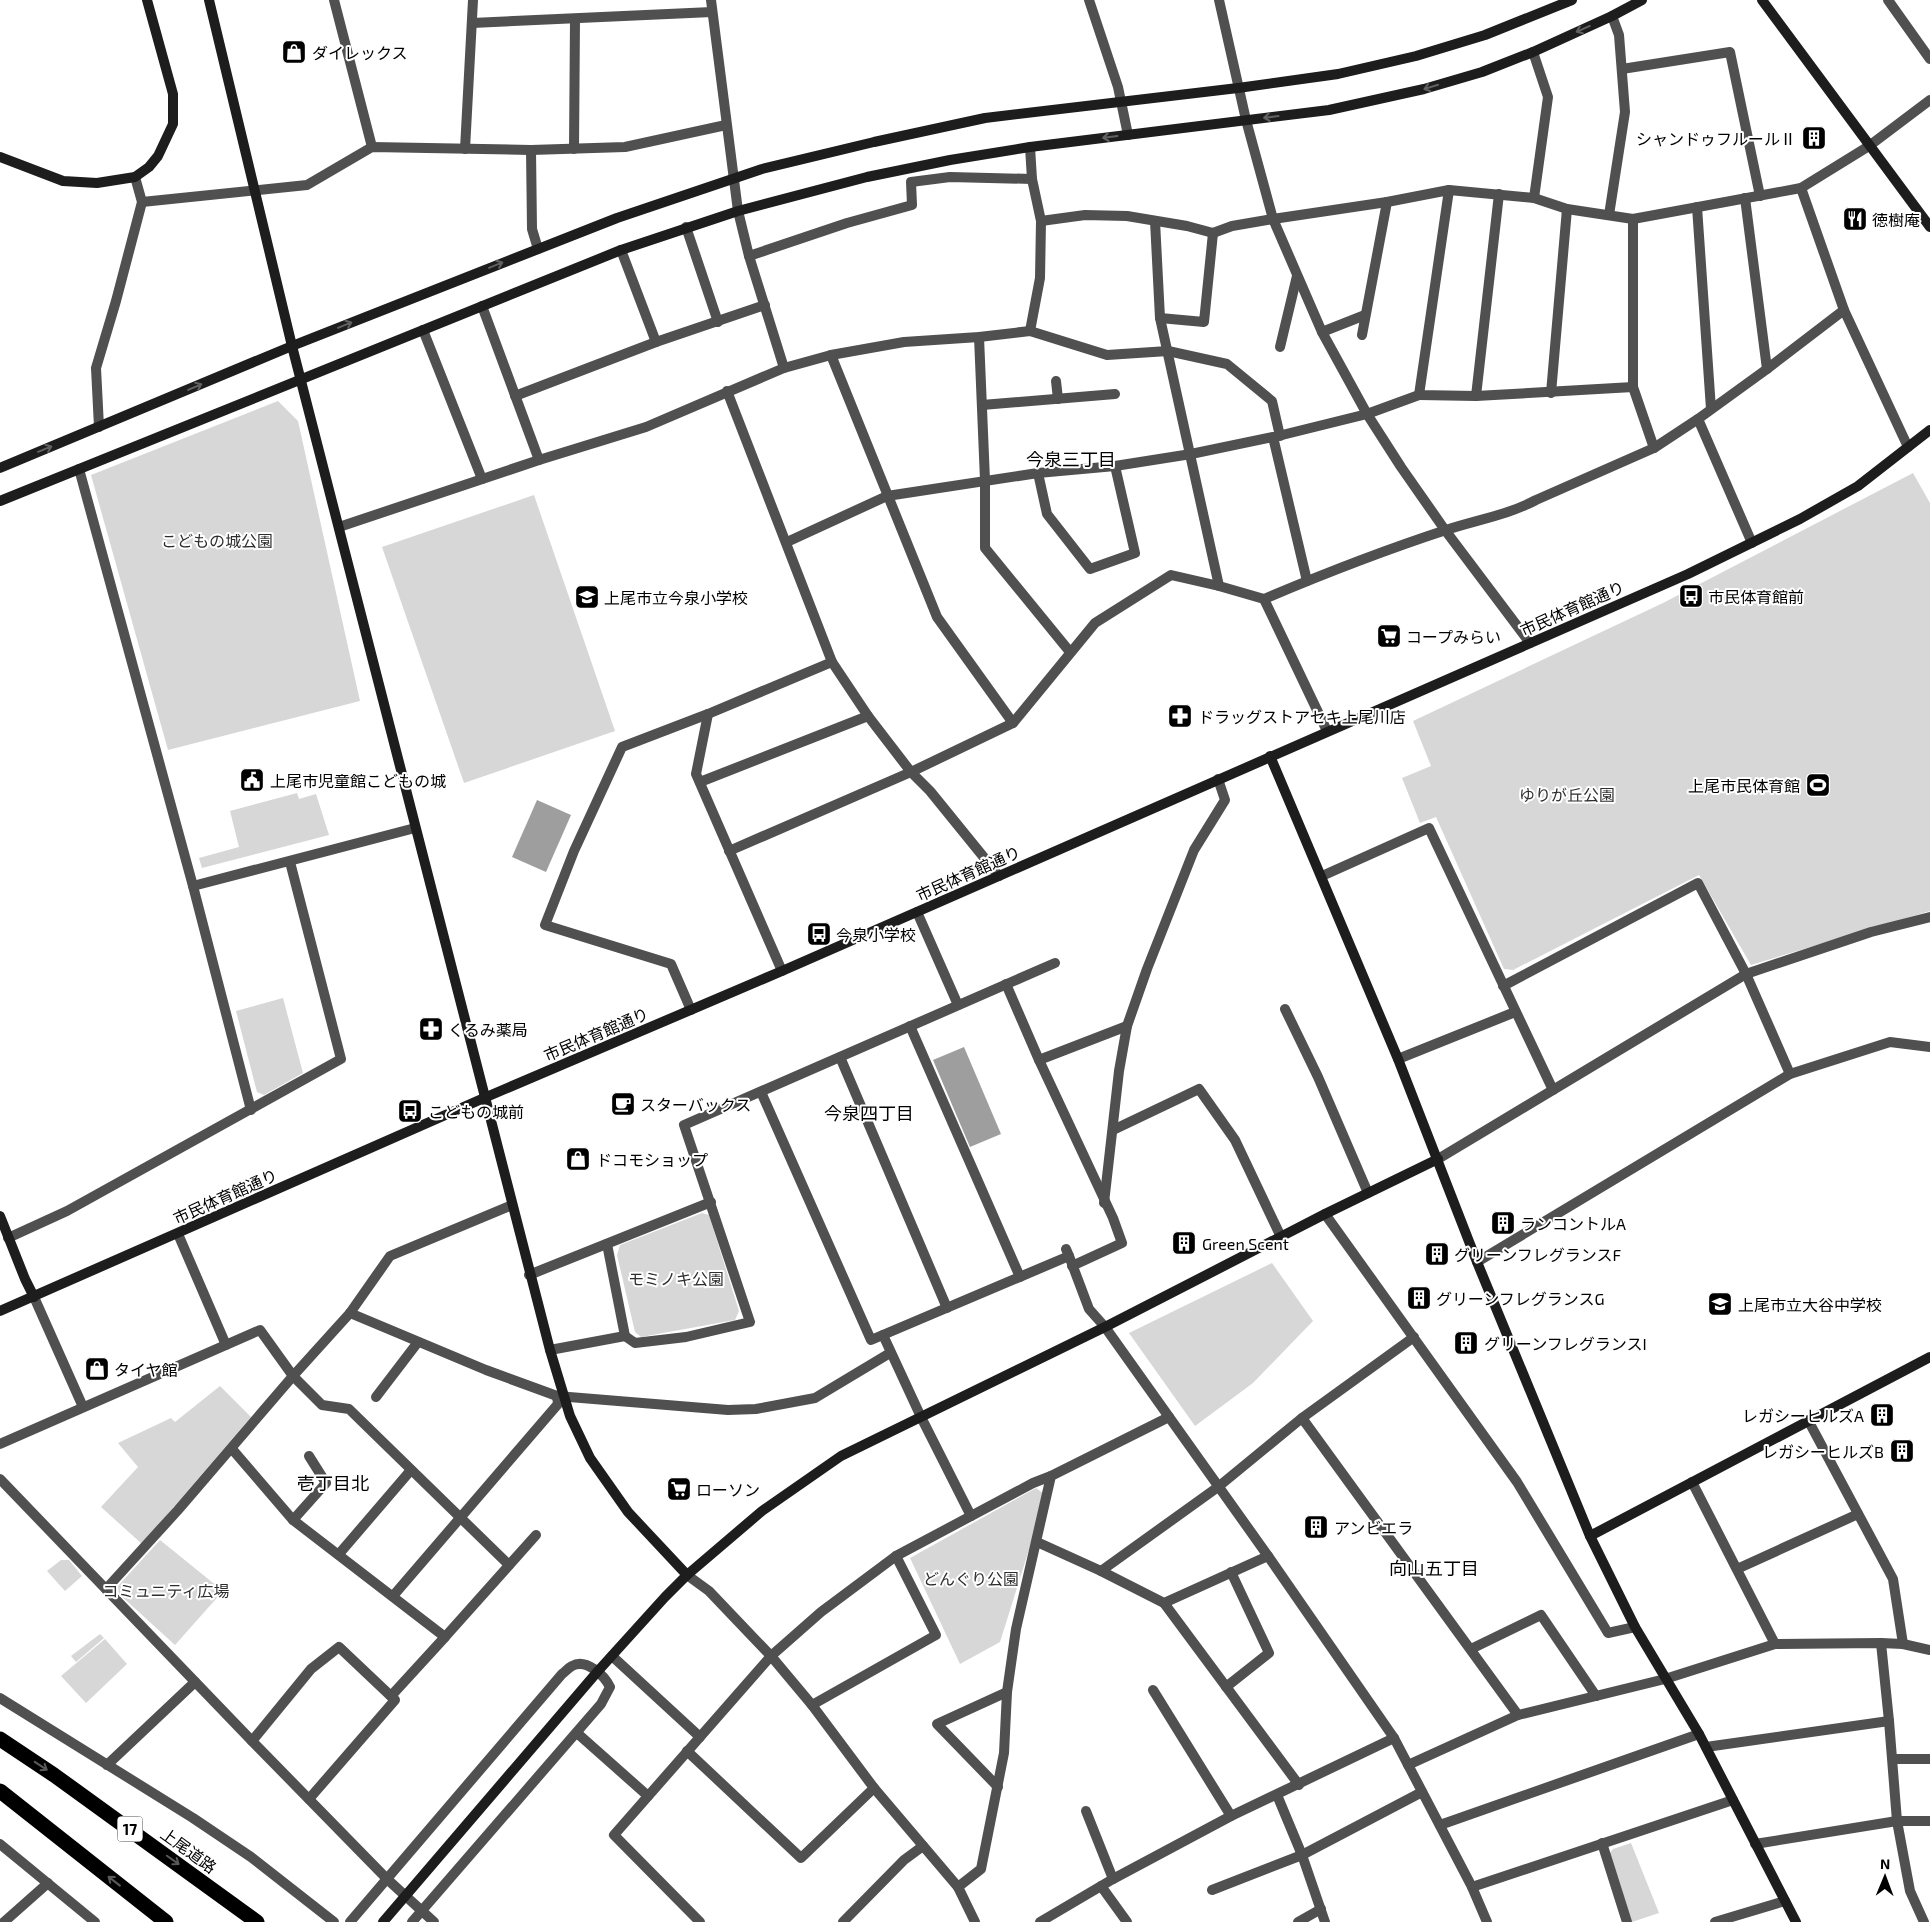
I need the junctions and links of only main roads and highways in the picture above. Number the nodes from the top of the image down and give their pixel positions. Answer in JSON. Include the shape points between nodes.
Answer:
{"nodes":[{"id":1,"x":0,"y":1739,"type":"edge"},
{"id":2,"x":0,"y":1791,"type":"edge"},
{"id":3,"x":166,"y":1922,"type":"edge"},
{"id":4,"x":258,"y":1922,"type":"edge"}],
"edges":[{"from":1,"to":4,"type":"highway","name":"上尾道路","number":"17","one_way":true},
{"from":3,"to":2,"type":"highway","one_way":true}]}
